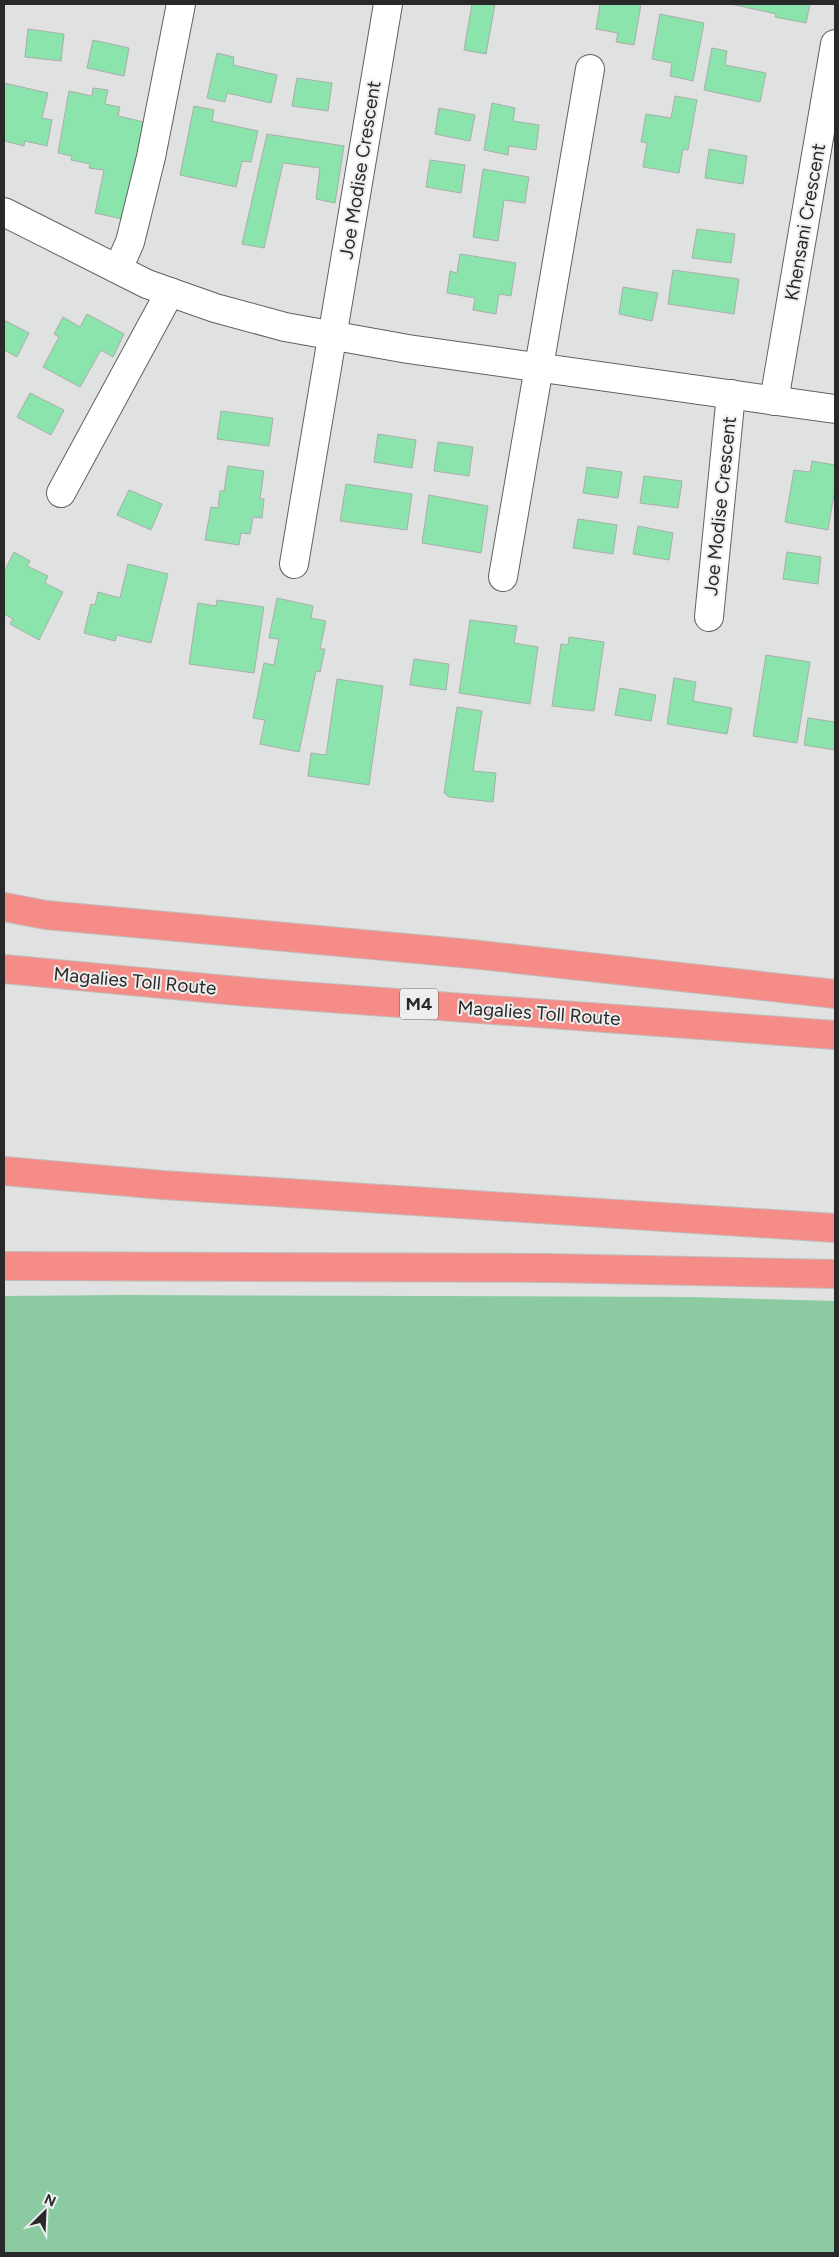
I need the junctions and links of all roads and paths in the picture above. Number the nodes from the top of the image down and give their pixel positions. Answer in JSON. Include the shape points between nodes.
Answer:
{"nodes":[{"id":1,"x":181,"y":4,"type":"edge"},
{"id":2,"x":388,"y":4,"type":"edge"},
{"id":3,"x":835,"y":44,"type":"edge"},
{"id":4,"x":590,"y":69,"type":"dead end"},
{"id":5,"x":4,"y":212,"type":"edge"},
{"id":6,"x":118,"y":269,"type":"junction"},
{"id":7,"x":170,"y":292,"type":"junction"},
{"id":8,"x":332,"y":337,"type":"junction"},
{"id":9,"x":539,"y":367,"type":"junction"},
{"id":10,"x":731,"y":394,"type":"junction"},
{"id":11,"x":774,"y":400,"type":"junction"},
{"id":12,"x":835,"y":409,"type":"edge"},
{"id":13,"x":61,"y":493,"type":"dead end"},
{"id":14,"x":294,"y":564,"type":"dead end"},
{"id":15,"x":503,"y":577,"type":"dead end"},
{"id":16,"x":709,"y":617,"type":"dead end"},
{"id":17,"x":4,"y":907,"type":"edge"},
{"id":18,"x":4,"y":969,"type":"edge"},
{"id":19,"x":835,"y":994,"type":"edge"},
{"id":20,"x":835,"y":1034,"type":"edge"},
{"id":21,"x":4,"y":1170,"type":"edge"},
{"id":22,"x":835,"y":1228,"type":"edge"},
{"id":23,"x":4,"y":1266,"type":"edge"},
{"id":24,"x":835,"y":1274,"type":"edge"}],
"edges":[{"from":1,"to":6,"type":"street","via":[[151,157],[130,242]]},
{"from":2,"to":8,"type":"street","name":"Joe Modise Crescent"},
{"from":3,"to":11,"type":"street","name":"Khensani Crescent"},
{"from":4,"to":9,"type":"street"},
{"from":5,"to":6,"type":"street","name":"Joe Modise Crescent"},
{"from":6,"to":7,"type":"street","name":"Joe Modise Crescent"},
{"from":7,"to":8,"type":"street","name":"Joe Modise Crescent","via":[[285,327]]},
{"from":7,"to":13,"type":"street"},
{"from":8,"to":9,"type":"street","name":"Joe Modise Crescent"},
{"from":8,"to":14,"type":"street","name":"Joe Modise Crescent"},
{"from":9,"to":10,"type":"street","name":"Joe Modise Crescent"},
{"from":9,"to":15,"type":"street"},
{"from":10,"to":11,"type":"street","name":"Joe Modise Crescent"},
{"from":10,"to":16,"type":"street","name":"Joe Modise Crescent"},
{"from":11,"to":12,"type":"street","name":"Joe Modise Crescent"},
{"from":17,"to":19,"type":"highway","via":[[46,915],[471,954]]},
{"from":18,"to":20,"type":"highway","name":"Magalies Toll Route","number":"M4","via":[[248,992]]},
{"from":21,"to":22,"type":"highway","via":[[163,1185]]},
{"from":23,"to":24,"type":"highway","via":[[548,1268]]}]}
